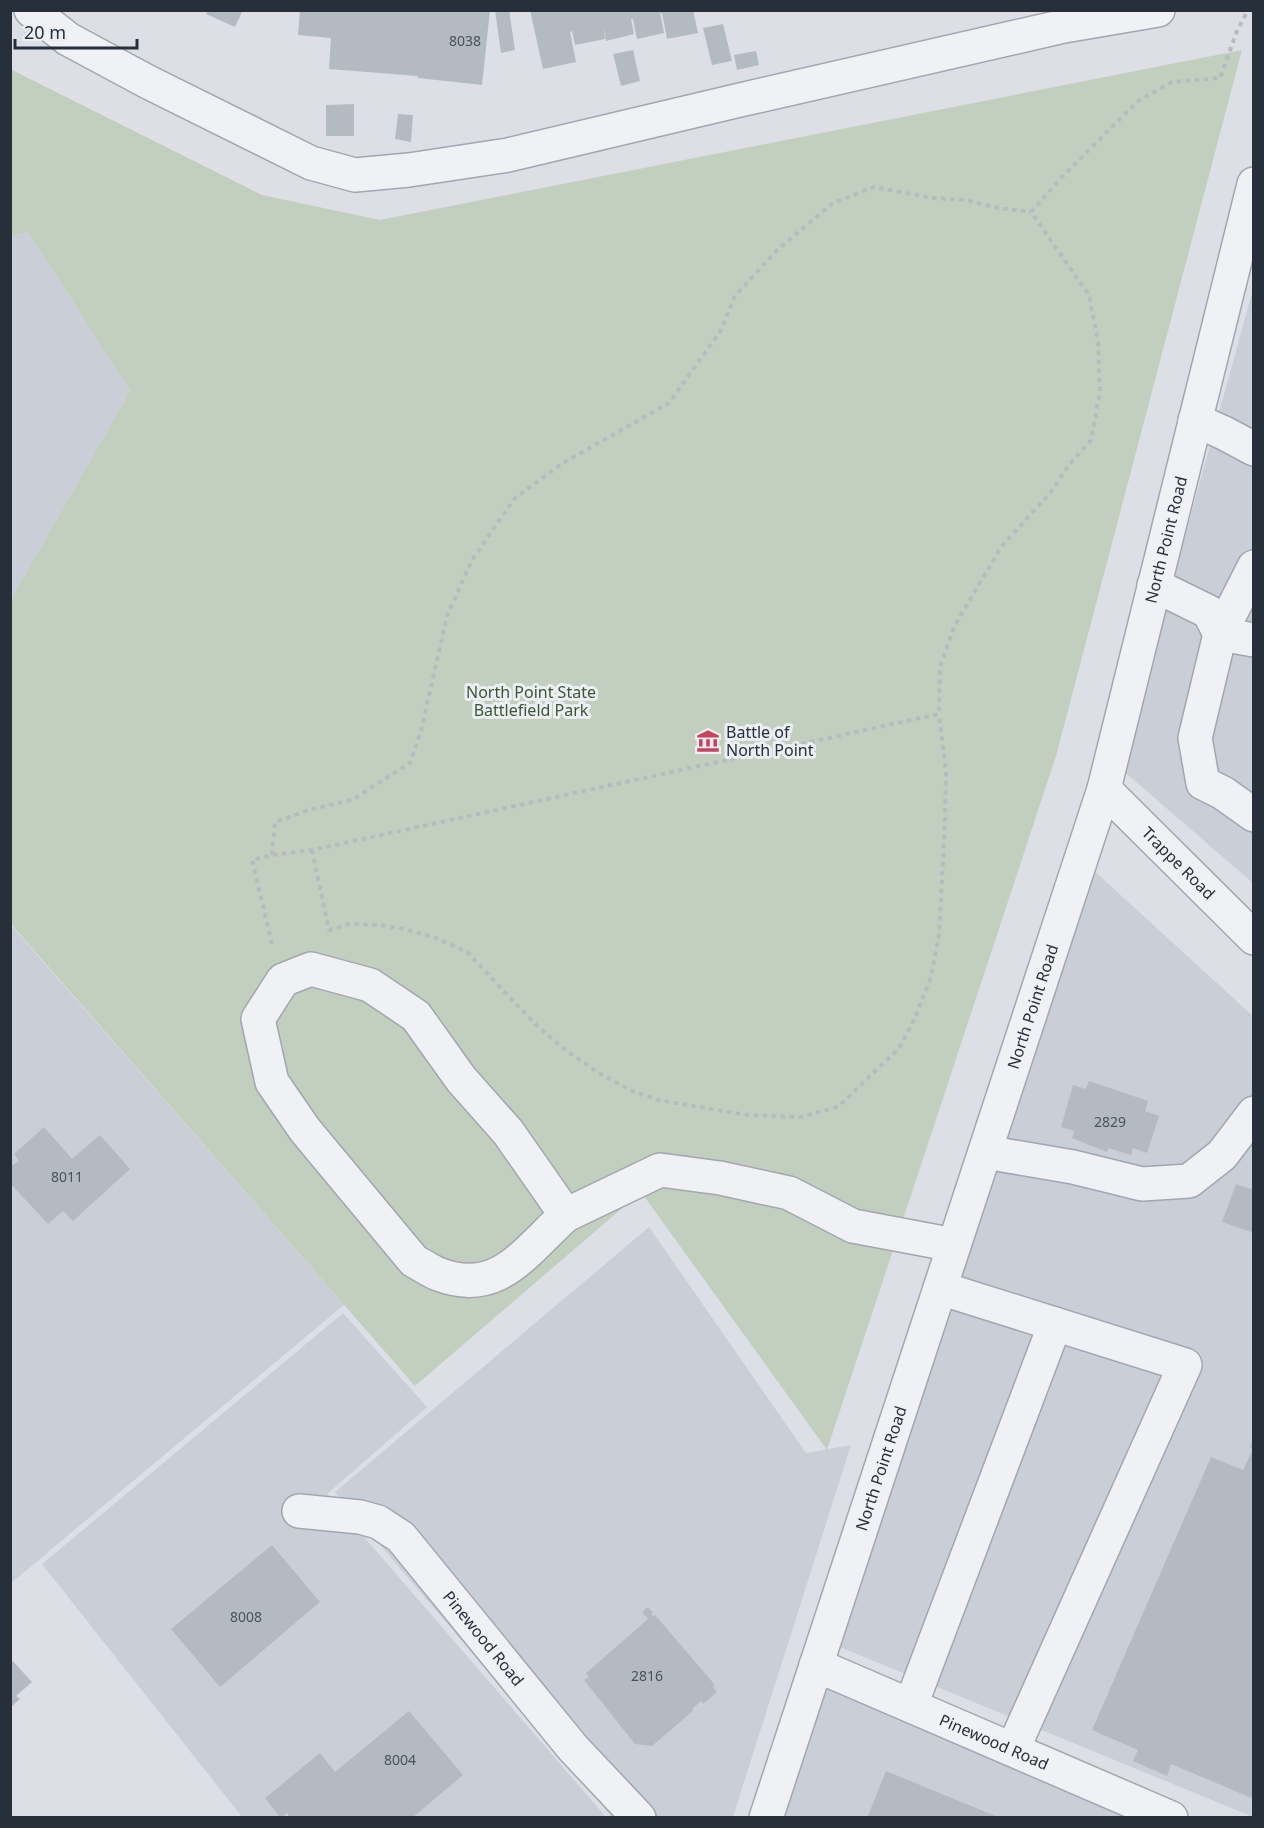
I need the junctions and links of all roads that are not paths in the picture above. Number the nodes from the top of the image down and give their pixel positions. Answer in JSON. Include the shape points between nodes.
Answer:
{"nodes":[{"id":1,"x":31,"y":10,"type":"edge"},
{"id":2,"x":1158,"y":10,"type":"edge"},
{"id":3,"x":1253,"y":187,"type":"edge"},
{"id":4,"x":1195,"y":420,"type":"junction"},
{"id":5,"x":1254,"y":450,"type":"edge"},
{"id":6,"x":1254,"y":567,"type":"edge"},
{"id":7,"x":1154,"y":585,"type":"junction"},
{"id":8,"x":1220,"y":634,"type":"junction"},
{"id":9,"x":1254,"y":640,"type":"edge"},
{"id":10,"x":1104,"y":789,"type":"junction"},
{"id":11,"x":1254,"y":815,"type":"edge"},
{"id":12,"x":1254,"y":938,"type":"edge"},
{"id":13,"x":1254,"y":1113,"type":"edge"},
{"id":14,"x":985,"y":1152,"type":"junction"},
{"id":15,"x":566,"y":1215,"type":"junction"},
{"id":16,"x":954,"y":1245,"type":"junction"},
{"id":17,"x":940,"y":1288,"type":"junction"},
{"id":18,"x":1055,"y":1324,"type":"junction"},
{"id":19,"x":299,"y":1511,"type":"dead end"},
{"id":20,"x":816,"y":1665,"type":"junction"},
{"id":21,"x":911,"y":1705,"type":"junction"},
{"id":22,"x":1013,"y":1749,"type":"junction"},
{"id":23,"x":1139,"y":1811,"type":"edge"},
{"id":24,"x":639,"y":1818,"type":"edge"},
{"id":25,"x":766,"y":1818,"type":"edge"},
{"id":26,"x":1172,"y":1818,"type":"edge"}],
"edges":[{"from":1,"to":2,"type":"street","via":[[68,39],[148,82],[311,163],[355,176],[508,155],[1053,28]]},
{"from":3,"to":4,"type":"street","name":"North Point Road"},
{"from":4,"to":5,"type":"street"},
{"from":4,"to":7,"type":"street","name":"North Point Road"},
{"from":6,"to":8,"type":"street"},
{"from":7,"to":8,"type":"street","via":[[1209,612]]},
{"from":7,"to":10,"type":"street","name":"North Point Road"},
{"from":8,"to":9,"type":"street"},
{"from":8,"to":11,"type":"street","via":[[1195,738],[1203,783]]},
{"from":10,"to":12,"type":"street","name":"Trappe Road"},
{"from":10,"to":14,"type":"street","name":"North Point Road"},
{"from":13,"to":14,"type":"street","via":[[1222,1155],[1189,1180],[1142,1184]]},
{"from":14,"to":16,"type":"street","name":"North Point Road"},
{"from":15,"to":15,"type":"street","via":[[508,1131],[461,1079],[416,1016],[370,985],[340,976],[311,969],[283,980],[258,1019],[272,1082],[305,1130],[414,1261],[438,1274],[468,1282],[498,1275]]},
{"from":15,"to":16,"type":"street","via":[[660,1170],[789,1193],[854,1226]]},
{"from":16,"to":17,"type":"street","name":"North Point Road"},
{"from":17,"to":18,"type":"street"},
{"from":17,"to":20,"type":"street","name":"North Point Road"},
{"from":18,"to":21,"type":"street"},
{"from":18,"to":22,"type":"street","via":[[1185,1365]]},
{"from":19,"to":24,"type":"street","name":"Pinewood Road","via":[[360,1517],[378,1522],[401,1538],[573,1748]]},
{"from":20,"to":21,"type":"street","name":"Pinewood Road"},
{"from":20,"to":25,"type":"street","name":"North Point Road"},
{"from":21,"to":22,"type":"street","name":"Pinewood Road"},
{"from":22,"to":23,"type":"street","name":"Pinewood Road"},
{"from":23,"to":26,"type":"street","name":"Pinewood Road"}]}
